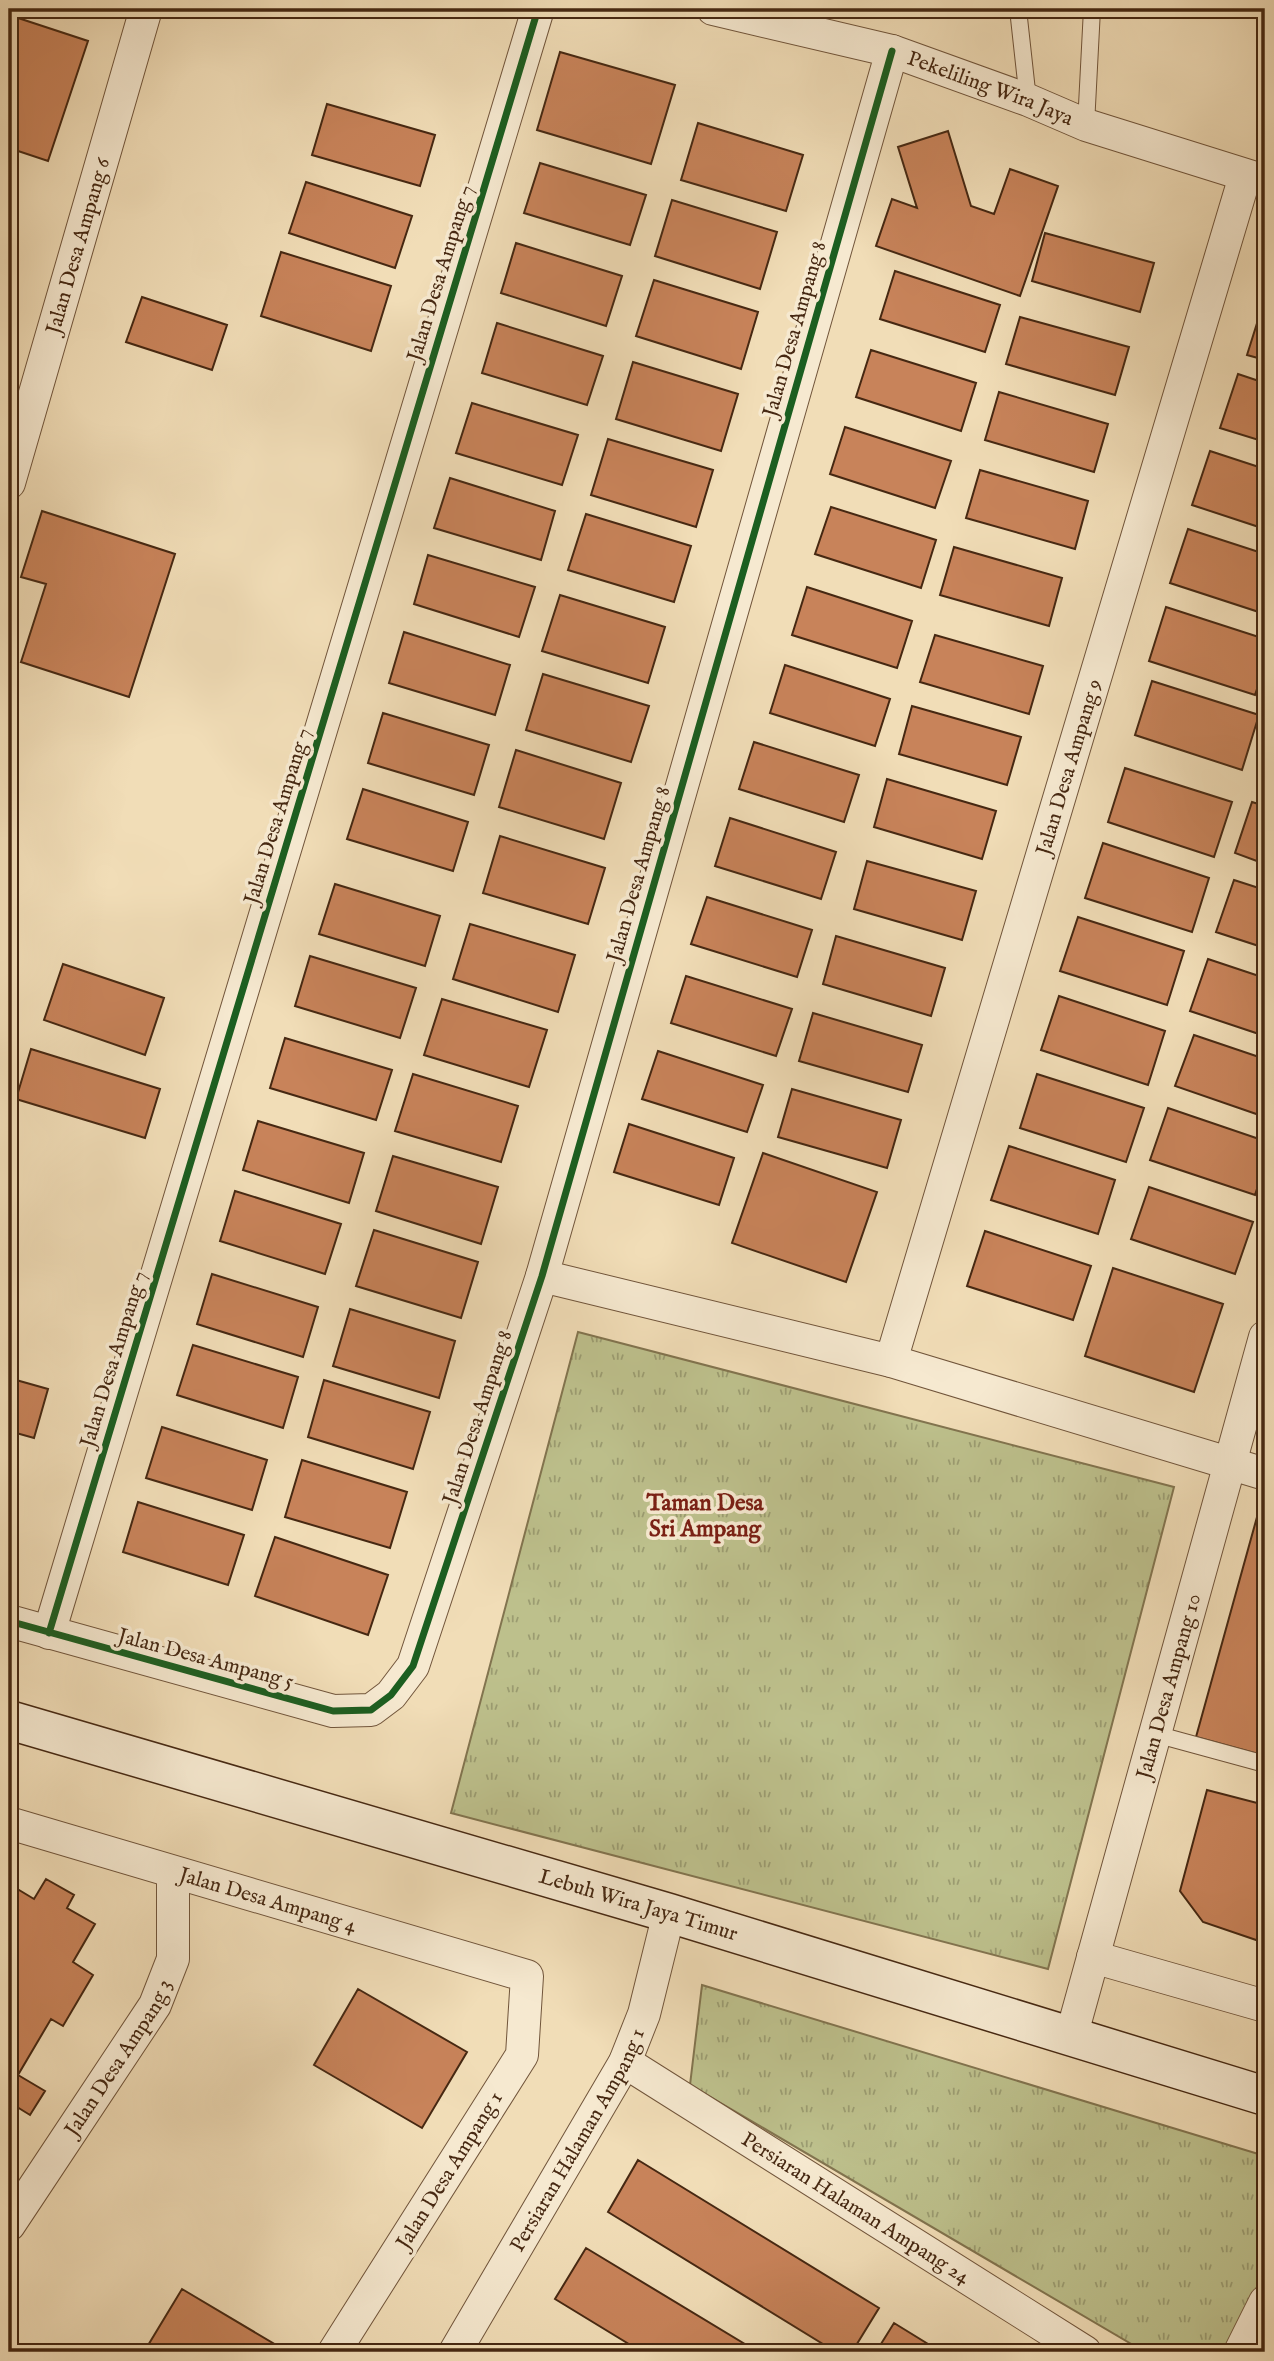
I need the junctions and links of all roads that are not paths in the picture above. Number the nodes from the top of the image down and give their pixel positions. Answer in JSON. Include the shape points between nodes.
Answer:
{"nodes":[{"id":1,"x":146,"y":9,"type":"edge"},
{"id":2,"x":538,"y":9,"type":"edge"},
{"id":3,"x":713,"y":9,"type":"edge"},
{"id":4,"x":1018,"y":9,"type":"edge"},
{"id":5,"x":1092,"y":9,"type":"edge"},
{"id":6,"x":892,"y":51,"type":"junction"},
{"id":7,"x":1028,"y":100,"type":"junction"},
{"id":8,"x":1086,"y":125,"type":"junction"},
{"id":9,"x":1255,"y":178,"type":"edge"},
{"id":10,"x":9,"y":483,"type":"edge"},
{"id":11,"x":542,"y":1276,"type":"junction"},
{"id":12,"x":1265,"y":1337,"type":"edge"},
{"id":13,"x":891,"y":1361,"type":"junction"},
{"id":14,"x":1230,"y":1463,"type":"junction"},
{"id":15,"x":1265,"y":1474,"type":"edge"},
{"id":16,"x":9,"y":1621,"type":"edge"},
{"id":17,"x":49,"y":1633,"type":"junction"},
{"id":18,"x":391,"y":1695,"type":"joint"},
{"id":19,"x":9,"y":1720,"type":"edge"},
{"id":20,"x":1155,"y":1734,"type":"junction"},
{"id":21,"x":1265,"y":1764,"type":"edge"},
{"id":22,"x":9,"y":1823,"type":"edge"},
{"id":23,"x":173,"y":1873,"type":"junction"},
{"id":24,"x":669,"y":1913,"type":"junction"},
{"id":25,"x":1093,"y":1957,"type":"junction"},
{"id":26,"x":527,"y":1976,"type":"joint"},
{"id":27,"x":1265,"y":2006,"type":"edge"},
{"id":28,"x":1071,"y":2037,"type":"junction"},
{"id":29,"x":625,"y":2062,"type":"junction"},
{"id":30,"x":1265,"y":2096,"type":"edge"},
{"id":31,"x":9,"y":2225,"type":"edge"},
{"id":32,"x":1265,"y":2302,"type":"edge"},
{"id":33,"x":463,"y":2349,"type":"edge"},
{"id":34,"x":334,"y":2352,"type":"edge"},
{"id":35,"x":1085,"y":2352,"type":"edge"},
{"id":36,"x":1240,"y":2352,"type":"edge"}],
"edges":[{"from":1,"to":10,"type":"street","name":"Jalan Desa Ampang 6"},
{"from":2,"to":17,"type":"street","name":"Jalan Desa Ampang 7"},
{"from":3,"to":6,"type":"street","name":"Pekeliling Wira Jaya"},
{"from":4,"to":7,"type":"lane"},
{"from":5,"to":8,"type":"lane"},
{"from":6,"to":7,"type":"street","name":"Pekeliling Wira Jaya"},
{"from":6,"to":11,"type":"street","name":"Jalan Desa Ampang 8"},
{"from":7,"to":8,"type":"street","name":"Pekeliling Wira Jaya"},
{"from":8,"to":9,"type":"street","name":"Pekeliling Wira Jaya"},
{"from":9,"to":13,"type":"street","name":"Jalan Desa Ampang 9"},
{"from":11,"to":13,"type":"street"},
{"from":11,"to":18,"type":"street","name":"Jalan Desa Ampang 8","via":[[413,1666]]},
{"from":12,"to":14,"type":"street","name":"Jalan Desa Ampang 10"},
{"from":13,"to":14,"type":"street"},
{"from":14,"to":15,"type":"street"},
{"from":14,"to":20,"type":"street","name":"Jalan Desa Ampang 10"},
{"from":16,"to":17,"type":"street","name":"Jalan Desa Ampang 5"},
{"from":17,"to":18,"type":"street","name":"Jalan Desa Ampang 5","via":[[333,1711],[371,1710]]},
{"from":19,"to":24,"type":"street","name":"Lebuh Wira Jaya Timur"},
{"from":20,"to":21,"type":"lane"},
{"from":20,"to":25,"type":"street","name":"Jalan Desa Ampang 10"},
{"from":22,"to":23,"type":"street","name":"Jalan Desa Ampang 4"},
{"from":23,"to":26,"type":"street","name":"Jalan Desa Ampang 4"},
{"from":23,"to":31,"type":"street","name":"Jalan Desa Ampang 3","via":[[173,1959],[155,2005]]},
{"from":24,"to":28,"type":"street","name":"Lebuh Wira Jaya Timur"},
{"from":24,"to":29,"type":"street","name":"Persiaran Halaman Ampang 1","via":[[644,2014]]},
{"from":25,"to":27,"type":"street"},
{"from":25,"to":28,"type":"street","name":"Jalan Desa Ampang 10"},
{"from":26,"to":34,"type":"street","name":"Jalan Desa Ampang 1","via":[[522,2055]]},
{"from":28,"to":30,"type":"street","name":"Lebuh Wira Jaya Timur"},
{"from":29,"to":33,"type":"street","name":"Persiaran Halaman Ampang 1"},
{"from":29,"to":35,"type":"street","name":"Persiaran Halaman Ampang 24"},
{"from":32,"to":36,"type":"street"}]}
